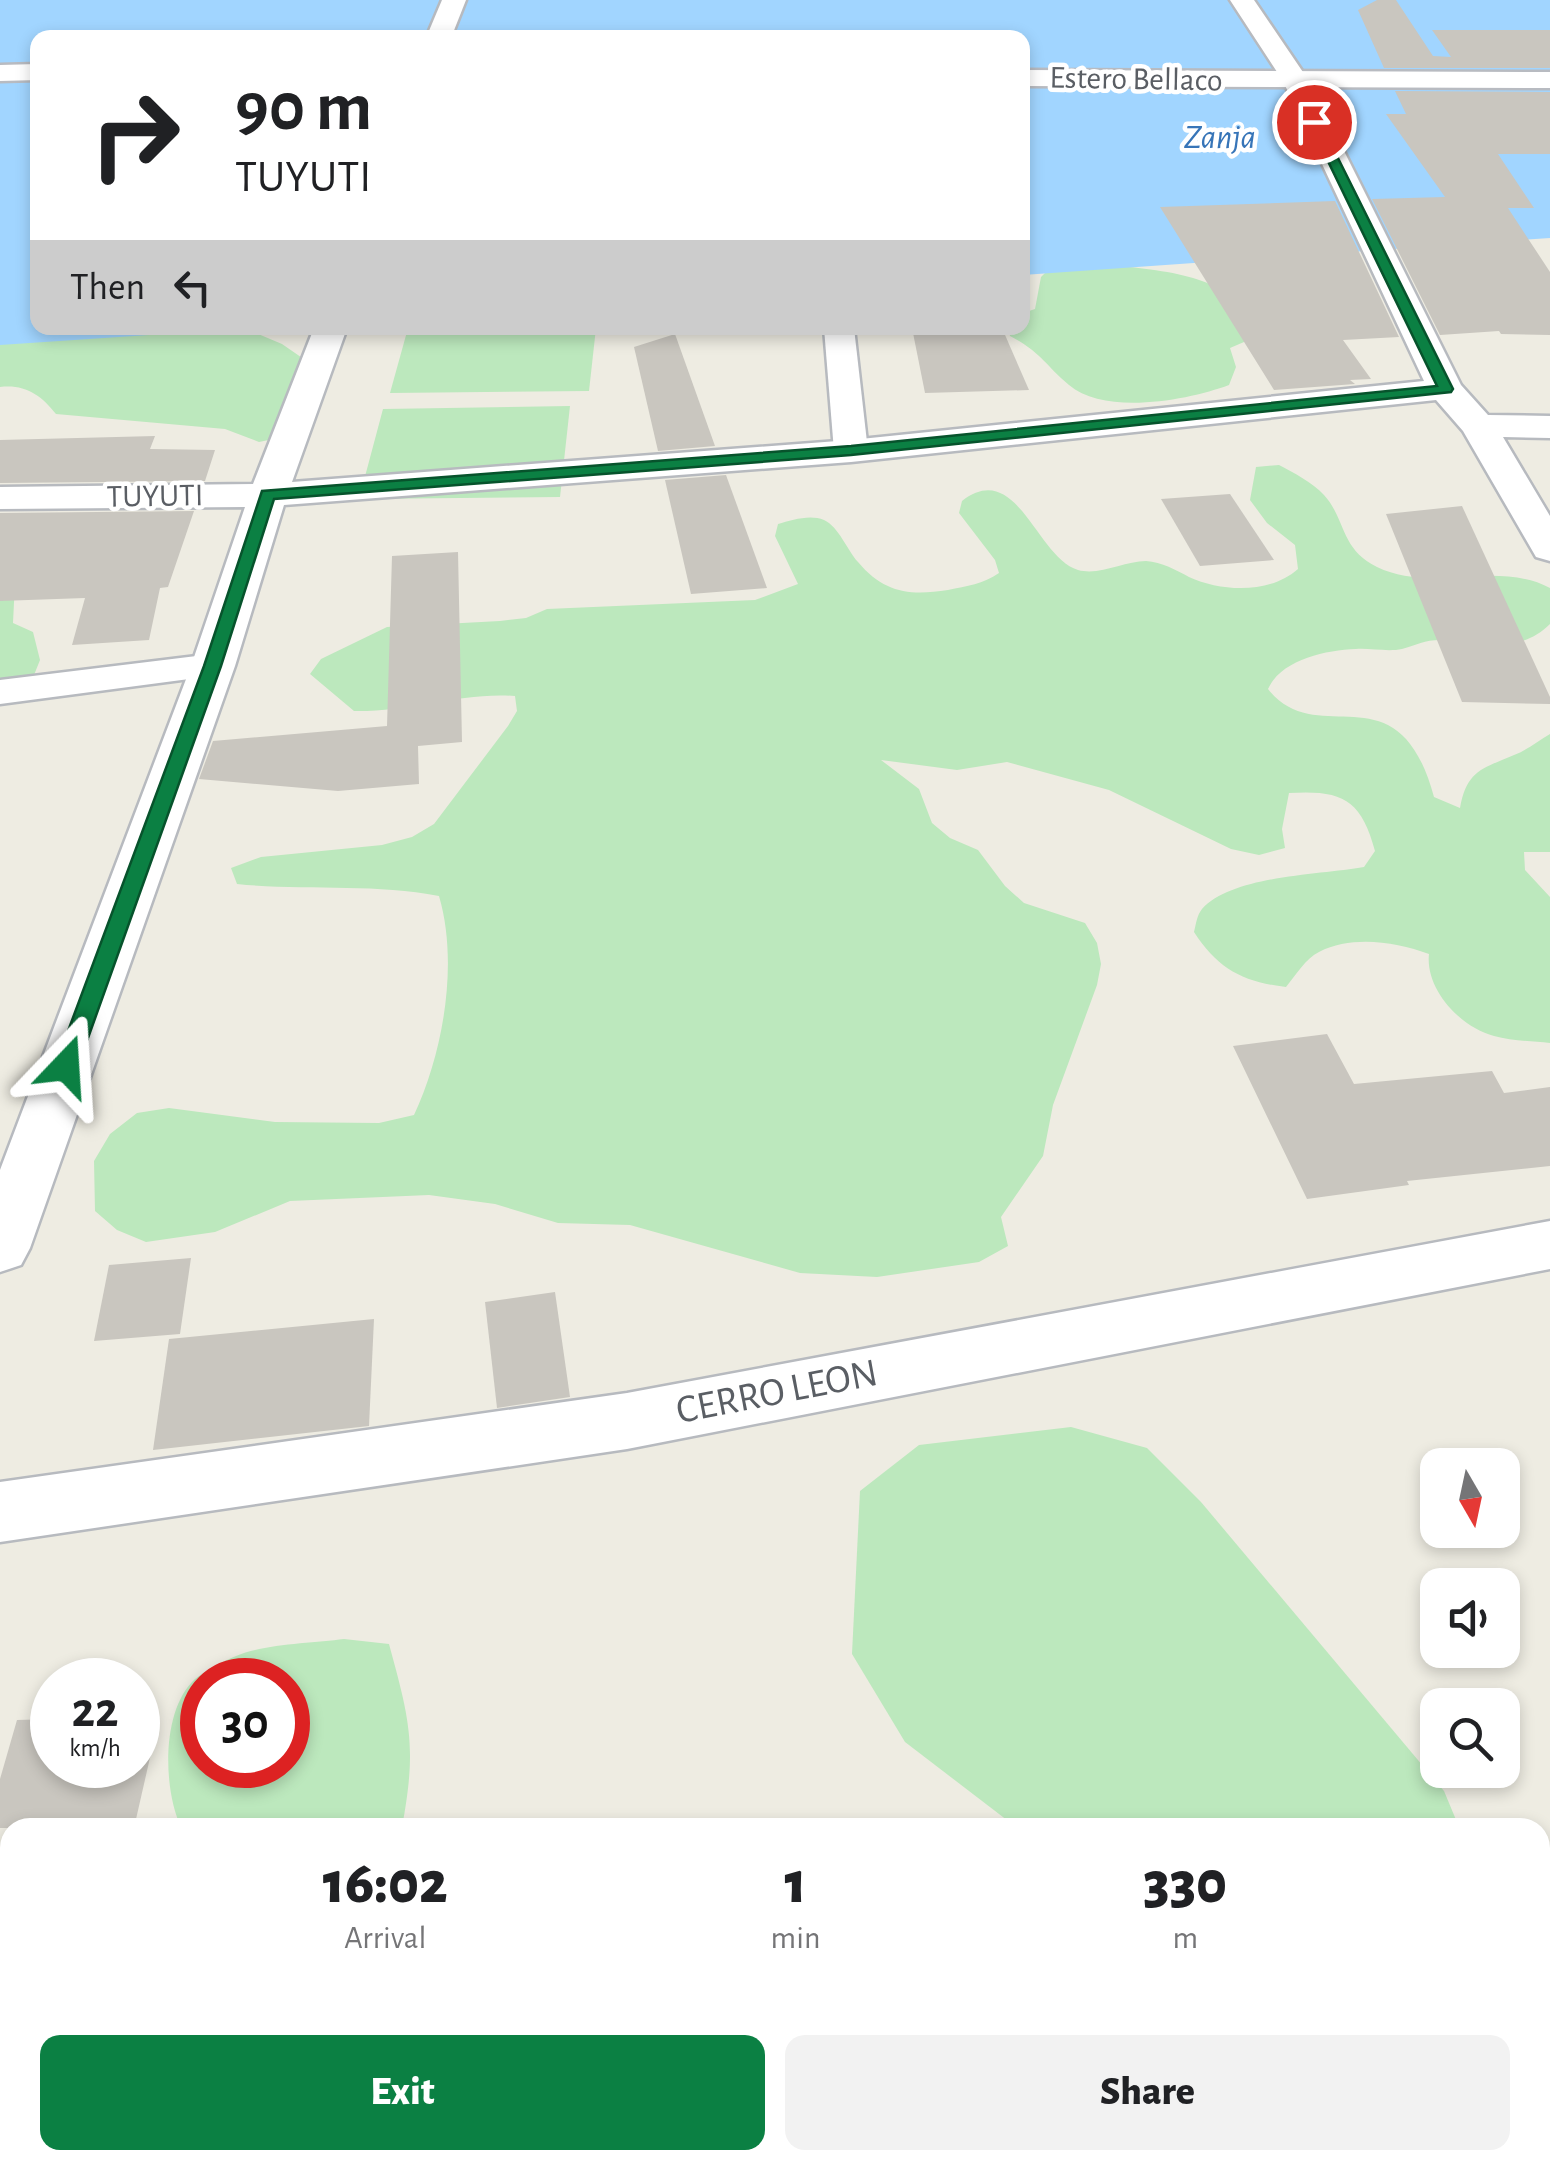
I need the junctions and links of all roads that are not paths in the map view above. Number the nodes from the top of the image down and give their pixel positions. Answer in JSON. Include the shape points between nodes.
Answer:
{"nodes":[{"id":1,"x":454,"y":0,"type":"edge"},
{"id":2,"x":1242,"y":0,"type":"edge"},
{"id":3,"x":441,"y":30,"type":"edge"},
{"id":4,"x":30,"y":72,"type":"edge"},
{"id":5,"x":0,"y":73,"type":"edge"},
{"id":6,"x":1030,"y":78,"type":"edge"},
{"id":7,"x":1550,"y":80,"type":"edge"},
{"id":8,"x":1297,"y":85,"type":"junction"},
{"id":9,"x":327,"y":335,"type":"edge"},
{"id":10,"x":840,"y":335,"type":"edge"},
{"id":11,"x":1446,"y":389,"type":"junction"},
{"id":12,"x":1478,"y":426,"type":"junction"},
{"id":13,"x":1550,"y":426,"type":"edge"},
{"id":14,"x":851,"y":450,"type":"junction"},
{"id":15,"x":268,"y":495,"type":"junction"},
{"id":16,"x":0,"y":498,"type":"edge"},
{"id":17,"x":1550,"y":549,"type":"edge"},
{"id":18,"x":212,"y":666,"type":"junction"},
{"id":19,"x":0,"y":692,"type":"edge"},
{"id":20,"x":1550,"y":1245,"type":"edge"},
{"id":21,"x":0,"y":1248,"type":"edge"},
{"id":22,"x":0,"y":1512,"type":"edge"}],
"edges":[{"from":1,"to":3,"type":"street"},
{"from":2,"to":8,"type":"street"},
{"from":4,"to":5,"type":"street"},
{"from":6,"to":8,"type":"street","name":"Estero Bellaco"},
{"from":7,"to":8,"type":"street","name":"Estero Bellaco"},
{"from":8,"to":11,"type":"street"},
{"from":9,"to":15,"type":"street"},
{"from":10,"to":14,"type":"lane"},
{"from":11,"to":12,"type":"street"},
{"from":11,"to":14,"type":"street","name":"TUYUTI"},
{"from":12,"to":13,"type":"street"},
{"from":12,"to":17,"type":"street"},
{"from":14,"to":15,"type":"street","name":"TUYUTI"},
{"from":15,"to":16,"type":"street","name":"TUYUTI"},
{"from":15,"to":18,"type":"street"},
{"from":18,"to":19,"type":"lane"},
{"from":18,"to":21,"type":"street"},
{"from":20,"to":22,"type":"street","name":"CERRO LEON","via":[[628,1421]]}]}
